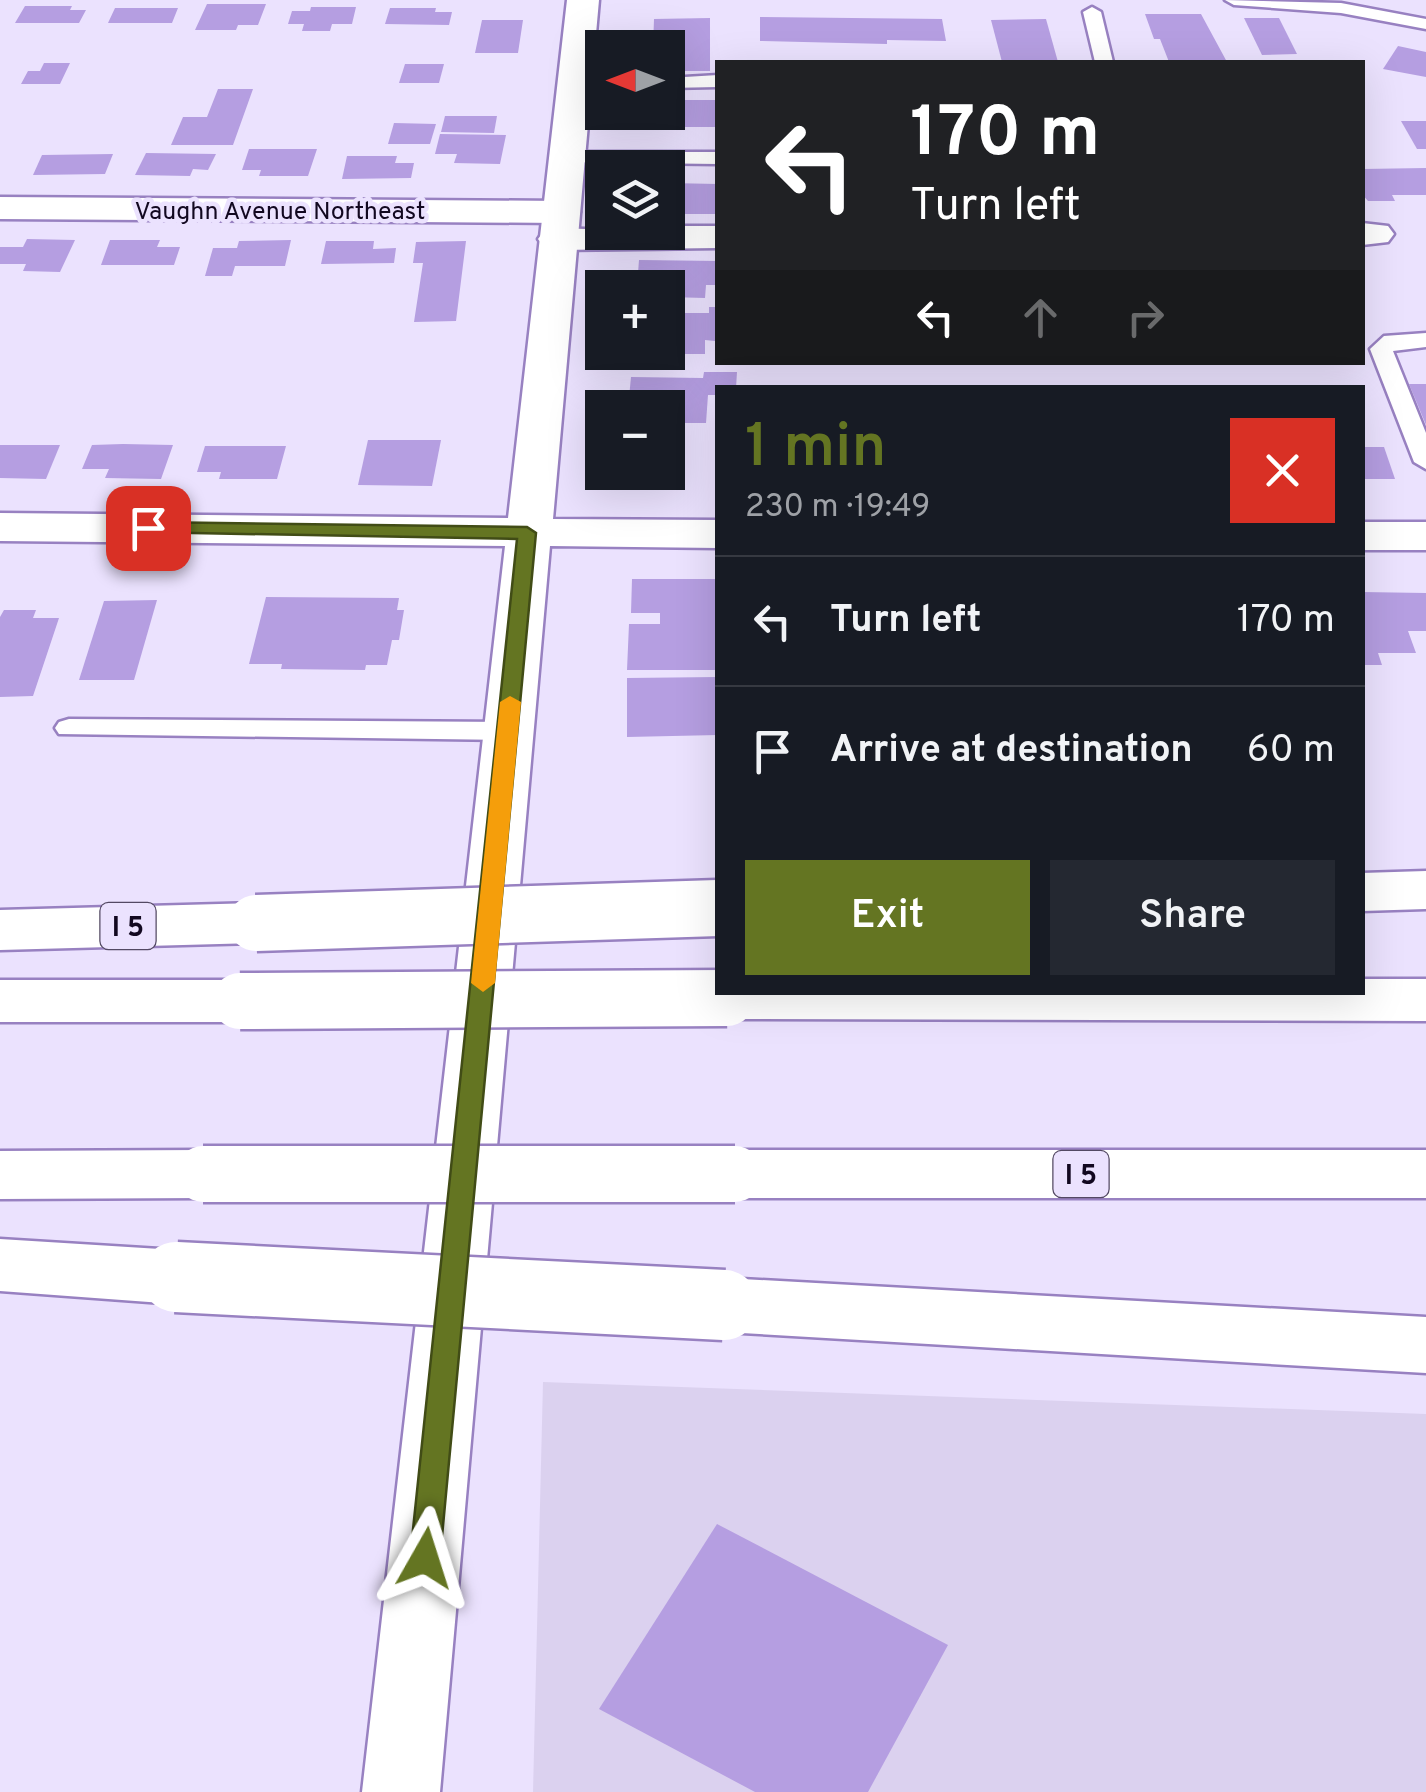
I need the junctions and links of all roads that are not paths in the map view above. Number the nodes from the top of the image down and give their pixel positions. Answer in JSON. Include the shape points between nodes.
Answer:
{"nodes":[{"id":1,"x":583,"y":0,"type":"edge"},
{"id":2,"x":1234,"y":0,"type":"edge"},
{"id":3,"x":1092,"y":12,"type":"dead end"},
{"id":4,"x":1426,"y":24,"type":"edge"},
{"id":5,"x":585,"y":33,"type":"edge"},
{"id":6,"x":1104,"y":60,"type":"edge"},
{"id":7,"x":715,"y":81,"type":"edge"},
{"id":8,"x":685,"y":82,"type":"edge"},
{"id":9,"x":585,"y":92,"type":"edge"},
{"id":10,"x":566,"y":158,"type":"junction"},
{"id":11,"x":715,"y":158,"type":"edge"},
{"id":12,"x":0,"y":208,"type":"edge"},
{"id":13,"x":559,"y":225,"type":"junction"},
{"id":14,"x":715,"y":238,"type":"edge"},
{"id":15,"x":1426,"y":340,"type":"edge"},
{"id":16,"x":1426,"y":462,"type":"edge"},
{"id":17,"x":0,"y":527,"type":"edge"},
{"id":18,"x":527,"y":533,"type":"junction"},
{"id":19,"x":715,"y":534,"type":"edge"},
{"id":20,"x":1365,"y":536,"type":"edge"},
{"id":21,"x":1426,"y":536,"type":"edge"},
{"id":22,"x":69,"y":728,"type":"dead end"},
{"id":23,"x":508,"y":731,"type":"junction"},
{"id":24,"x":1426,"y":890,"type":"edge"},
{"id":25,"x":1365,"y":892,"type":"edge"},
{"id":26,"x":715,"y":908,"type":"edge"},
{"id":27,"x":0,"y":930,"type":"edge"},
{"id":28,"x":1426,"y":1000,"type":"edge"},
{"id":29,"x":0,"y":1001,"type":"edge"},
{"id":30,"x":0,"y":1174,"type":"edge"},
{"id":31,"x":1426,"y":1174,"type":"edge"},
{"id":32,"x":0,"y":1265,"type":"edge"},
{"id":33,"x":1426,"y":1345,"type":"edge"},
{"id":34,"x":401,"y":1792,"type":"edge"}],
"edges":[{"from":1,"to":5,"type":"main road"},
{"from":2,"to":4,"type":"lane","via":[[1340,8]]},
{"from":3,"to":6,"type":"lane"},
{"from":7,"to":8,"type":"lane"},
{"from":9,"to":10,"type":"main road"},
{"from":10,"to":11,"type":"lane"},
{"from":10,"to":13,"type":"main road"},
{"from":12,"to":13,"type":"main road","name":"Vaughn Avenue Northeast"},
{"from":13,"to":14,"type":"main road","name":"Vaughn Avenue Northeast"},
{"from":13,"to":18,"type":"main road"},
{"from":15,"to":16,"type":"lane","via":[[1392,341],[1380,349]]},
{"from":17,"to":18,"type":"main road"},
{"from":18,"to":19,"type":"main road"},
{"from":18,"to":23,"type":"main road"},
{"from":20,"to":21,"type":"main road"},
{"from":22,"to":23,"type":"lane"},
{"from":23,"to":34,"type":"main road"},
{"from":24,"to":25,"type":"main road"},
{"from":26,"to":27,"type":"main road","number":"I 5","bridge":true},
{"from":28,"to":29,"type":"main road","bridge":true},
{"from":30,"to":31,"type":"main road","number":"I 5","bridge":true},
{"from":32,"to":33,"type":"main road","bridge":true}]}
